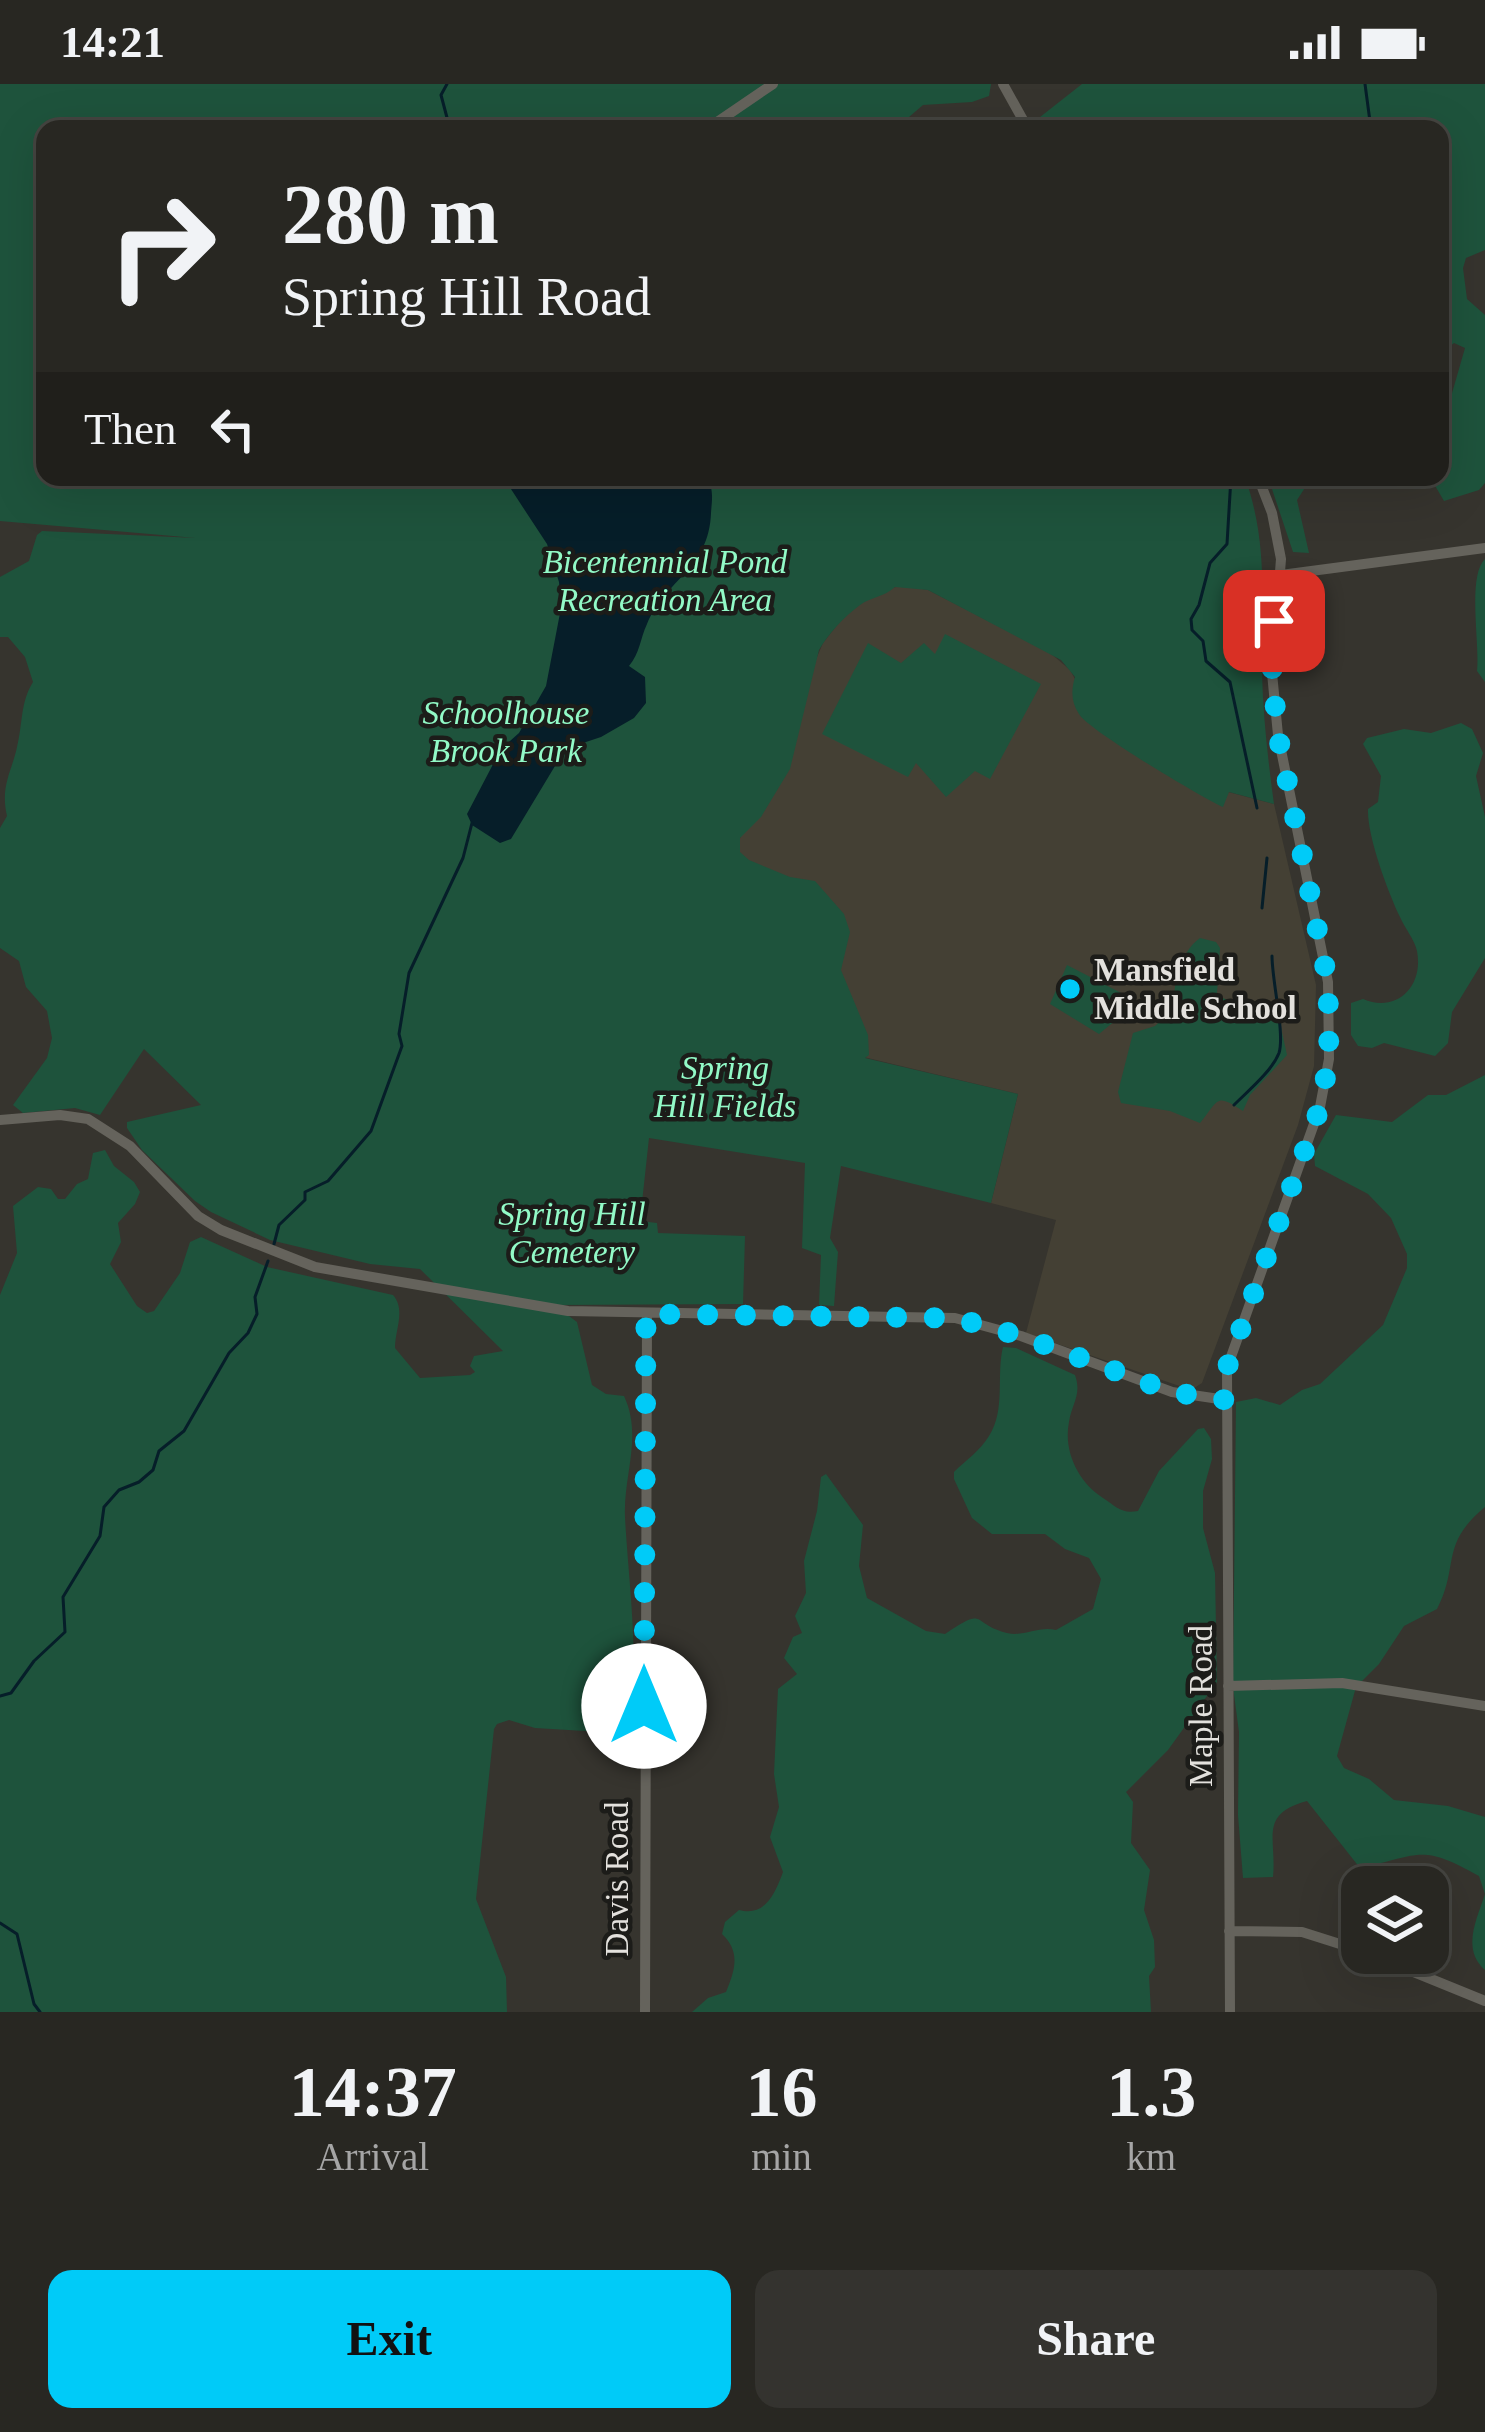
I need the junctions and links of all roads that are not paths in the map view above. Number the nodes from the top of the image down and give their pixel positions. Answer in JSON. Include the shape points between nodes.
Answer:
{"nodes":[{"id":1,"x":773,"y":84,"type":"edge"},
{"id":2,"x":1003,"y":84,"type":"edge"},
{"id":3,"x":720,"y":120,"type":"edge"},
{"id":4,"x":1023,"y":120,"type":"edge"},
{"id":5,"x":1262,"y":486,"type":"edge"},
{"id":6,"x":1485,"y":548,"type":"edge"},
{"id":7,"x":1281,"y":575,"type":"junction"},
{"id":8,"x":0,"y":1120,"type":"edge"},
{"id":9,"x":646,"y":1314,"type":"junction"},
{"id":10,"x":1226,"y":1400,"type":"junction"},
{"id":11,"x":1228,"y":1685,"type":"junction"},
{"id":12,"x":1485,"y":1706,"type":"edge"},
{"id":13,"x":1228,"y":1930,"type":"junction"},
{"id":14,"x":1341,"y":1944,"type":"edge"},
{"id":15,"x":1419,"y":1974,"type":"edge"},
{"id":16,"x":1485,"y":2001,"type":"edge"},
{"id":17,"x":645,"y":2012,"type":"edge"},
{"id":18,"x":1230,"y":2012,"type":"edge"}],
"edges":[{"from":1,"to":3,"type":"street"},
{"from":2,"to":4,"type":"street"},
{"from":5,"to":7,"type":"street","name":"Maple Road"},
{"from":6,"to":7,"type":"street"},
{"from":7,"to":10,"type":"street","name":"Maple Road","via":[[1276,714],[1328,982],[1329,1059],[1320,1107],[1227,1368]]},
{"from":8,"to":9,"type":"street","via":[[88,1119],[130,1146],[198,1216],[315,1267],[568,1311]]},
{"from":9,"to":10,"type":"street","via":[[955,1318],[1172,1392]]},
{"from":9,"to":17,"type":"street","name":"Davis Road"},
{"from":10,"to":11,"type":"street","name":"Maple Road"},
{"from":11,"to":12,"type":"street","via":[[1342,1683]]},
{"from":11,"to":13,"type":"street","name":"Maple Road"},
{"from":13,"to":14,"type":"street","via":[[1302,1932]]},
{"from":13,"to":18,"type":"street","name":"Maple Road"},
{"from":15,"to":16,"type":"street"}]}
